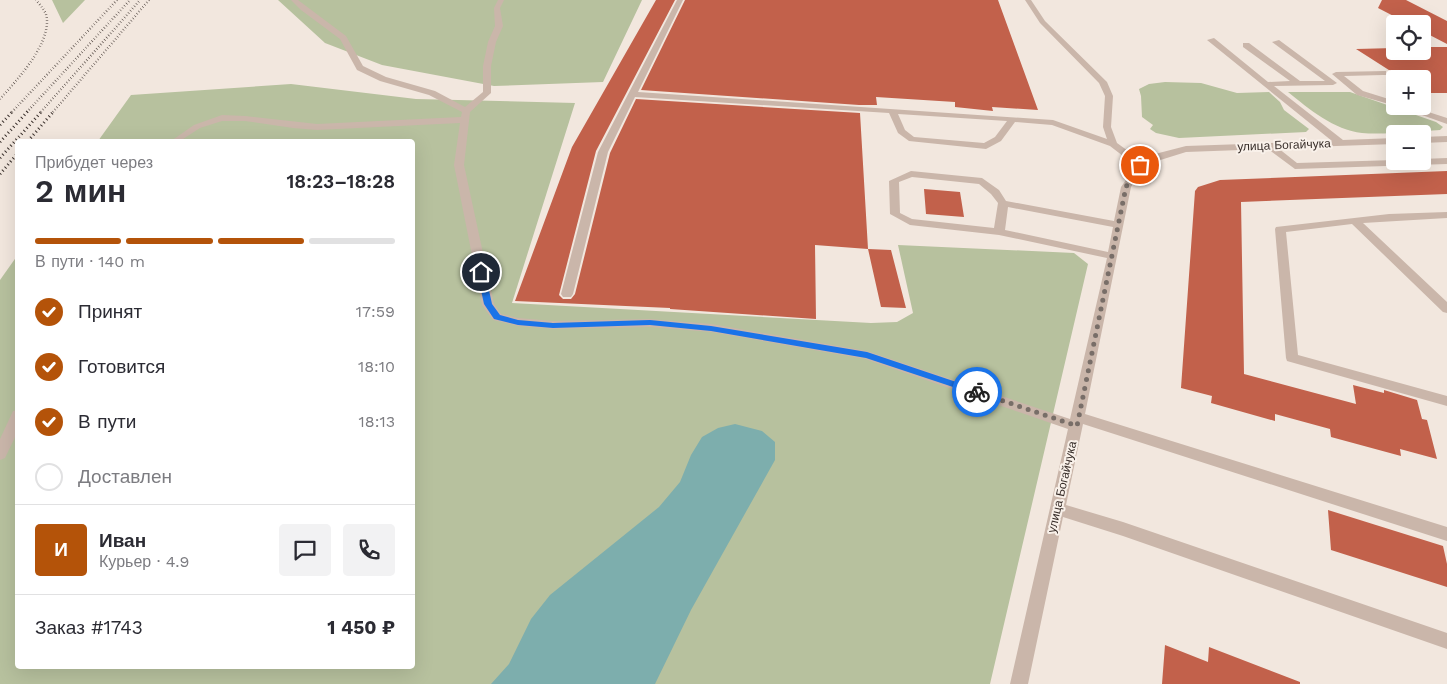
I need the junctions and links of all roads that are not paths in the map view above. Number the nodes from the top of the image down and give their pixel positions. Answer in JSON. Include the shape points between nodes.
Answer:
{"nodes":[{"id":1,"x":294,"y":0,"type":"edge"},
{"id":2,"x":501,"y":0,"type":"edge"},
{"id":3,"x":680,"y":0,"type":"edge"},
{"id":4,"x":1028,"y":0,"type":"edge"},
{"id":5,"x":1211,"y":40,"type":"dead end"},
{"id":6,"x":1276,"y":42,"type":"dead end"},
{"id":7,"x":1246,"y":44,"type":"dead end"},
{"id":8,"x":1383,"y":73,"type":"dead end"},
{"id":9,"x":1268,"y":84,"type":"junction"},
{"id":10,"x":1298,"y":84,"type":"junction"},
{"id":11,"x":634,"y":94,"type":"junction"},
{"id":12,"x":1386,"y":101,"type":"edge"},
{"id":13,"x":892,"y":111,"type":"junction"},
{"id":14,"x":1429,"y":115,"type":"edge"},
{"id":15,"x":465,"y":116,"type":"junction"},
{"id":16,"x":1013,"y":119,"type":"junction"},
{"id":17,"x":1447,"y":121,"type":"edge"},
{"id":18,"x":178,"y":139,"type":"edge"},
{"id":19,"x":1447,"y":139,"type":"edge"},
{"id":20,"x":1431,"y":140,"type":"edge"},
{"id":21,"x":1386,"y":141,"type":"edge"},
{"id":22,"x":1341,"y":143,"type":"junction"},
{"id":23,"x":1113,"y":144,"type":"junction"},
{"id":24,"x":1270,"y":146,"type":"junction"},
{"id":25,"x":1447,"y":161,"type":"edge"},
{"id":26,"x":1140,"y":165,"type":"junction"},
{"id":27,"x":1003,"y":204,"type":"junction"},
{"id":28,"x":1447,"y":215,"type":"edge"},
{"id":29,"x":1356,"y":222,"type":"junction"},
{"id":30,"x":1119,"y":225,"type":"junction"},
{"id":31,"x":999,"y":232,"type":"junction"},
{"id":32,"x":1113,"y":256,"type":"junction"},
{"id":33,"x":567,"y":294,"type":"dead end"},
{"id":34,"x":1447,"y":309,"type":"edge"},
{"id":35,"x":1447,"y":401,"type":"edge"},
{"id":36,"x":15,"y":421,"type":"edge"},
{"id":37,"x":1078,"y":422,"type":"junction"},
{"id":38,"x":0,"y":454,"type":"edge"},
{"id":39,"x":1057,"y":509,"type":"junction"},
{"id":40,"x":1447,"y":534,"type":"edge"},
{"id":41,"x":1447,"y":640,"type":"edge"},
{"id":42,"x":1019,"y":684,"type":"edge"}],
"edges":[{"from":1,"to":15,"type":"street","via":[[343,38],[360,68],[383,79],[432,93]]},
{"from":2,"to":15,"type":"street","via":[[497,8],[499,26],[487,66],[487,93]]},
{"from":3,"to":11,"type":"street"},
{"from":4,"to":23,"type":"street","via":[[1042,22],[1104,82],[1109,96],[1107,127]]},
{"from":5,"to":9,"type":"street"},
{"from":6,"to":10,"type":"street","via":[[1333,83]]},
{"from":7,"to":10,"type":"street"},
{"from":8,"to":12,"type":"street","via":[[1336,74],[1360,93]]},
{"from":9,"to":10,"type":"street"},
{"from":9,"to":22,"type":"street"},
{"from":11,"to":13,"type":"street"},
{"from":11,"to":33,"type":"street","via":[[603,152]]},
{"from":13,"to":16,"type":"street"},
{"from":13,"to":16,"type":"street","via":[[901,131],[912,139],[986,146],[998,140]]},
{"from":14,"to":17,"type":"street"},
{"from":15,"to":18,"type":"street","via":[[317,127],[222,118],[202,123]]},
{"from":15,"to":37,"type":"street","via":[[459,165],[488,304],[497,317],[553,325],[650,322],[711,328],[867,355]]},
{"from":16,"to":23,"type":"street","via":[[1053,124]]},
{"from":19,"to":20,"type":"street"},
{"from":21,"to":22,"type":"street","name":"улица Богайчука"},
{"from":22,"to":24,"type":"street","name":"улица Богайчука"},
{"from":23,"to":26,"type":"street"},
{"from":24,"to":25,"type":"street","via":[[1295,166]]},
{"from":24,"to":26,"type":"street","name":"улица Богайчука","via":[[1186,149],[1162,154]]},
{"from":26,"to":30,"type":"street","name":"улица Богайчука","via":[[1126,187]]},
{"from":27,"to":30,"type":"street"},
{"from":27,"to":31,"type":"street"},
{"from":27,"to":31,"type":"street","via":[[982,181],[910,174],[894,181],[896,214],[910,222]]},
{"from":28,"to":29,"type":"street"},
{"from":29,"to":34,"type":"street"},
{"from":29,"to":35,"type":"street","via":[[1280,229],[1292,358]]},
{"from":30,"to":32,"type":"street","name":"улица Богайчука"},
{"from":31,"to":32,"type":"street"},
{"from":32,"to":37,"type":"street","name":"улица Богайчука"},
{"from":36,"to":38,"type":"street"},
{"from":37,"to":39,"type":"street","name":"улица Богайчука"},
{"from":37,"to":40,"type":"street"},
{"from":39,"to":41,"type":"street"},
{"from":39,"to":42,"type":"street","name":"улица Богайчука"}]}
